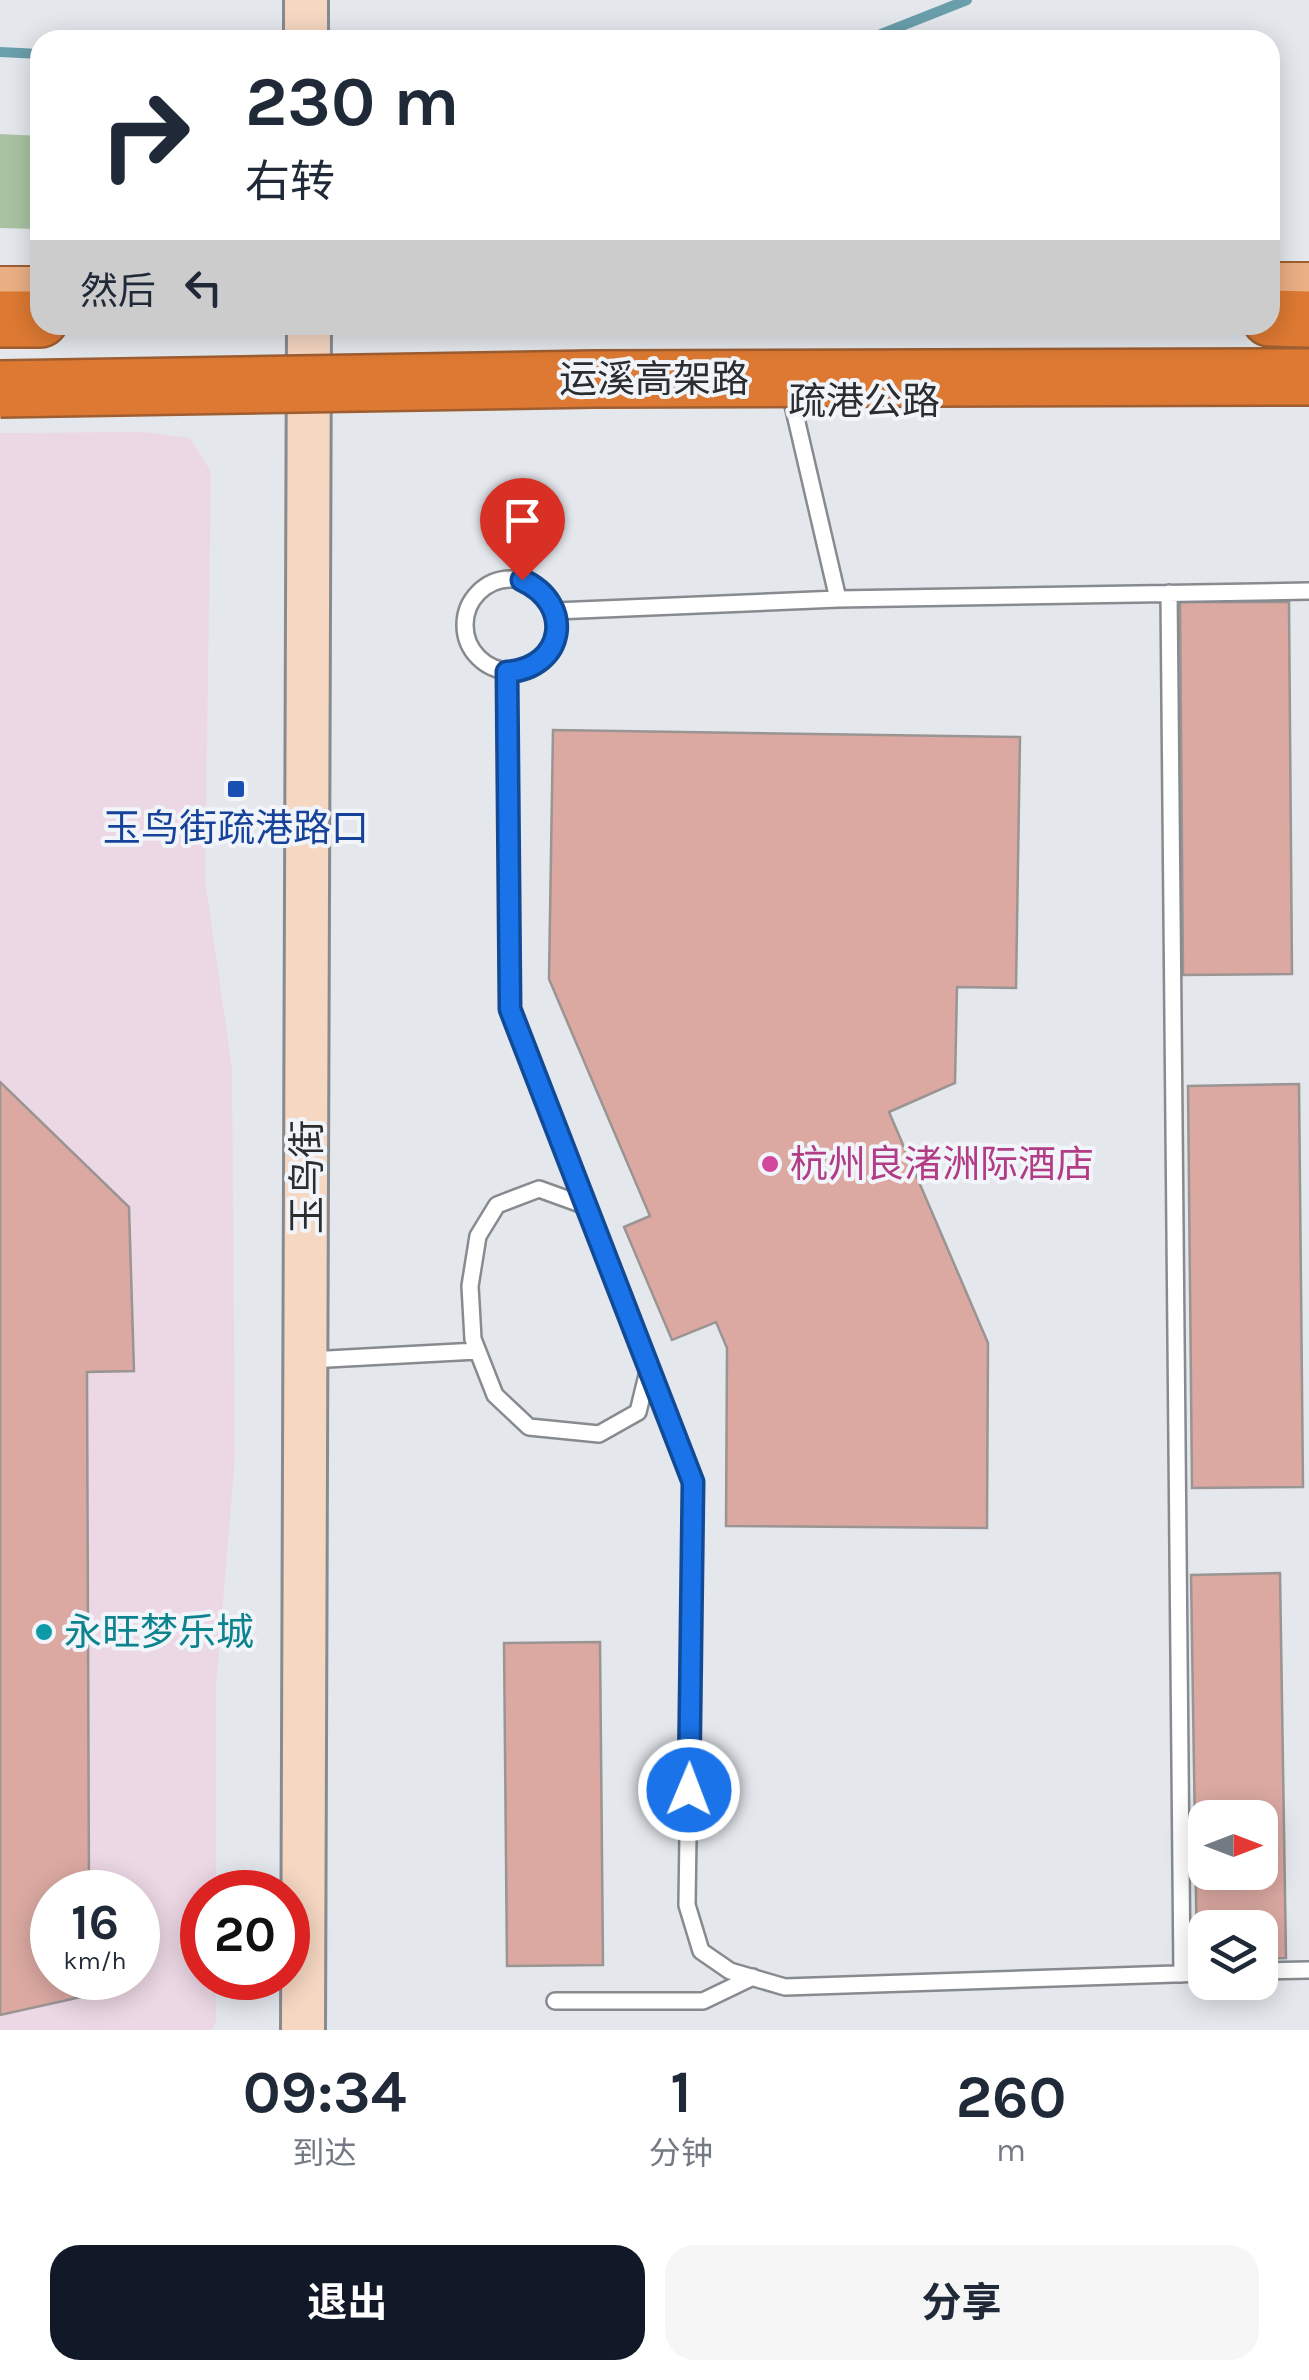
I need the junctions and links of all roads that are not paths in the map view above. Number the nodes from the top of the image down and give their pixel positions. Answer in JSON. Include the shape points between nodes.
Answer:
{"nodes":[{"id":1,"x":306,"y":0,"type":"edge"},
{"id":2,"x":306,"y":30,"type":"edge"},
{"id":3,"x":1280,"y":287,"type":"edge"},
{"id":4,"x":1309,"y":287,"type":"edge"},
{"id":5,"x":0,"y":291,"type":"edge"},
{"id":6,"x":30,"y":291,"type":"edge"},
{"id":7,"x":30,"y":318,"type":"edge"},
{"id":8,"x":1280,"y":318,"type":"edge"},
{"id":9,"x":1309,"y":318,"type":"edge"},
{"id":10,"x":0,"y":319,"type":"edge"},
{"id":11,"x":309,"y":335,"type":"edge"},
{"id":12,"x":1309,"y":377,"type":"edge"},
{"id":13,"x":0,"y":388,"type":"edge"},
{"id":14,"x":0,"y":398,"type":"edge"},
{"id":15,"x":310,"y":400,"type":"junction"},
{"id":16,"x":792,"y":401,"type":"junction"},
{"id":17,"x":1309,"y":403,"type":"edge"},
{"id":18,"x":1309,"y":591,"type":"edge"},
{"id":19,"x":1169,"y":593,"type":"junction"},
{"id":20,"x":838,"y":599,"type":"junction"},
{"id":21,"x":555,"y":611,"type":"junction"},
{"id":22,"x":507,"y":672,"type":"junction"},
{"id":23,"x":586,"y":1206,"type":"junction"},
{"id":24,"x":477,"y":1351,"type":"junction"},
{"id":25,"x":305,"y":1360,"type":"junction"},
{"id":26,"x":649,"y":1367,"type":"junction"},
{"id":27,"x":1309,"y":1970,"type":"edge"},
{"id":28,"x":1278,"y":1971,"type":"edge"},
{"id":29,"x":1182,"y":1974,"type":"junction"},
{"id":30,"x":1188,"y":1974,"type":"edge"},
{"id":31,"x":753,"y":1977,"type":"junction"},
{"id":32,"x":555,"y":2000,"type":"dead end"},
{"id":33,"x":304,"y":2030,"type":"edge"}],
"edges":[{"from":1,"to":2,"type":"street"},
{"from":3,"to":4,"type":"main road"},
{"from":5,"to":6,"type":"main road"},
{"from":7,"to":10,"type":"highway"},
{"from":8,"to":9,"type":"highway"},
{"from":11,"to":15,"type":"street","name":"玉鸟街"},
{"from":12,"to":13,"type":"highway","name":"运溪高架路","bridge":true,"via":[[593,378]]},
{"from":14,"to":15,"type":"main road","name":"疏港公路"},
{"from":15,"to":16,"type":"main road","name":"疏港公路"},
{"from":15,"to":25,"type":"street","name":"玉鸟街"},
{"from":16,"to":17,"type":"main road","name":"疏港公路"},
{"from":16,"to":20,"type":"lane"},
{"from":18,"to":19,"type":"lane"},
{"from":19,"to":20,"type":"lane"},
{"from":19,"to":29,"type":"lane"},
{"from":20,"to":21,"type":"lane"},
{"from":21,"to":22,"type":"lane","via":[[555,641],[547,654],[536,665]]},
{"from":21,"to":22,"type":"lane","via":[[537,586],[522,580],[492,582],[479,591],[465,618],[470,648]]},
{"from":22,"to":23,"type":"lane","via":[[510,1009]]},
{"from":23,"to":24,"type":"lane","via":[[539,1189],[497,1205],[478,1236],[470,1286]]},
{"from":23,"to":26,"type":"lane"},
{"from":24,"to":25,"type":"lane"},
{"from":24,"to":26,"type":"lane","via":[[495,1395],[529,1427],[599,1434],[638,1412]]},
{"from":25,"to":33,"type":"street","name":"玉鸟街"},
{"from":26,"to":31,"type":"lane","via":[[693,1482],[687,1905],[701,1951]]},
{"from":27,"to":28,"type":"lane"},
{"from":29,"to":30,"type":"lane"},
{"from":29,"to":31,"type":"lane","via":[[785,1986]]},
{"from":31,"to":32,"type":"lane","via":[[704,2000]]}]}
